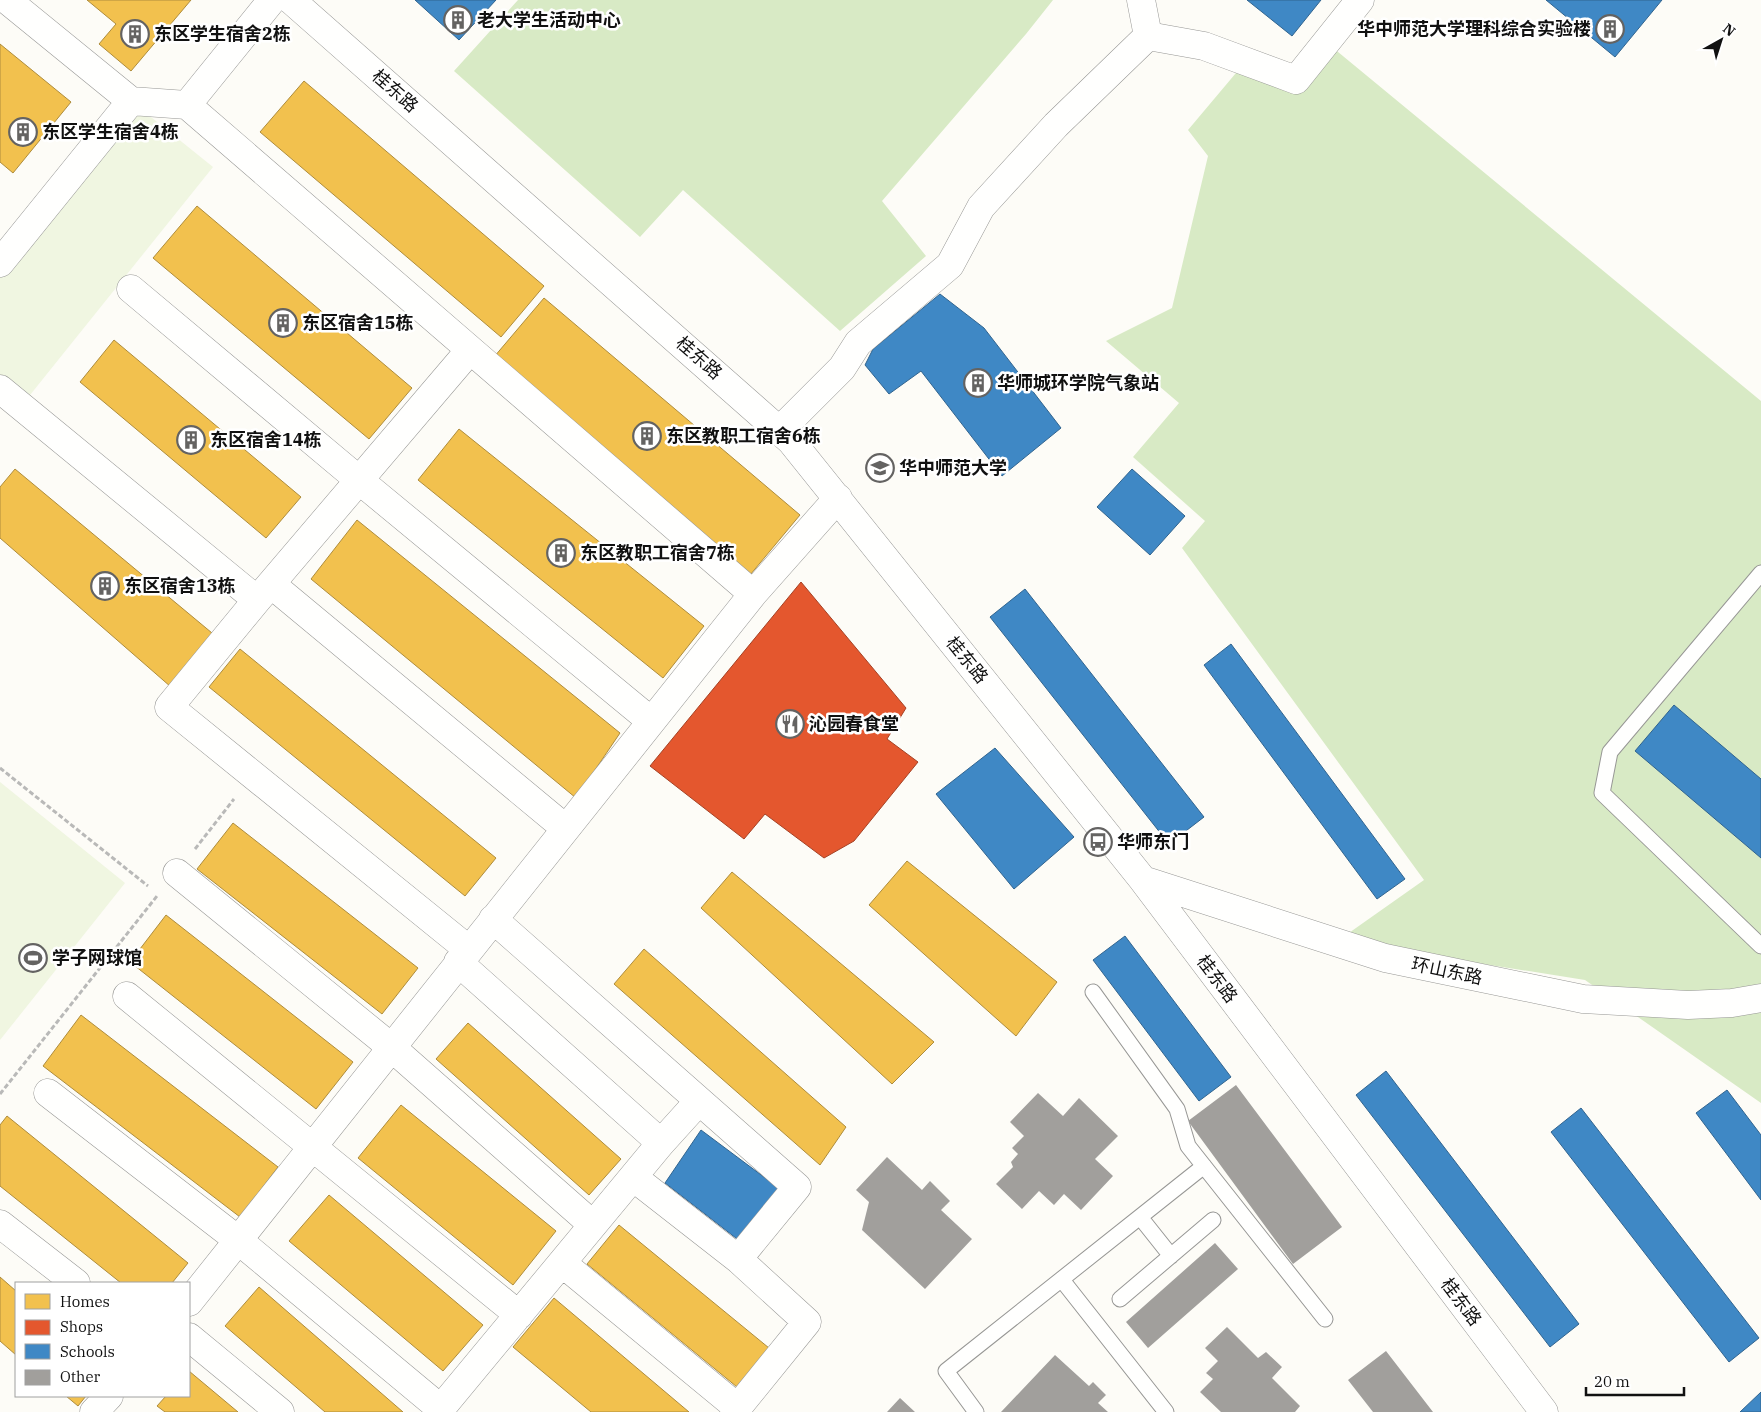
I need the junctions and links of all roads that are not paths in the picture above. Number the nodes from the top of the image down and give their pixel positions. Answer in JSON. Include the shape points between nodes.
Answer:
{"nodes":[{"id":1,"x":6,"y":0,"type":"edge"},
{"id":2,"x":272,"y":0,"type":"edge"},
{"id":3,"x":291,"y":0,"type":"edge"},
{"id":4,"x":1141,"y":0,"type":"edge"},
{"id":5,"x":1360,"y":0,"type":"edge"},
{"id":6,"x":1148,"y":36,"type":"junction"},
{"id":7,"x":131,"y":100,"type":"junction"},
{"id":8,"x":187,"y":105,"type":"junction"},
{"id":9,"x":0,"y":263,"type":"edge"},
{"id":10,"x":131,"y":289,"type":"dead end"},
{"id":11,"x":470,"y":350,"type":"junction"},
{"id":12,"x":0,"y":389,"type":"edge"},
{"id":13,"x":780,"y":430,"type":"junction"},
{"id":14,"x":359,"y":480,"type":"junction"},
{"id":15,"x":838,"y":498,"type":"junction"},
{"id":16,"x":1761,"y":573,"type":"edge"},
{"id":17,"x":264,"y":592,"type":"junction"},
{"id":18,"x":753,"y":594,"type":"junction"},
{"id":19,"x":651,"y":721,"type":"junction"},
{"id":20,"x":565,"y":828,"type":"junction"},
{"id":21,"x":177,"y":873,"type":"road end"},
{"id":22,"x":1143,"y":880,"type":"junction"},
{"id":23,"x":493,"y":919,"type":"junction"},
{"id":24,"x":1761,"y":946,"type":"edge"},
{"id":25,"x":464,"y":956,"type":"junction"},
{"id":26,"x":1093,"y":992,"type":"dead end"},
{"id":27,"x":127,"y":996,"type":"dead end"},
{"id":28,"x":1761,"y":998,"type":"edge"},
{"id":29,"x":391,"y":1047,"type":"junction"},
{"id":30,"x":48,"y":1093,"type":"dead end"},
{"id":31,"x":699,"y":1101,"type":"junction"},
{"id":32,"x":662,"y":1143,"type":"junction"},
{"id":33,"x":312,"y":1147,"type":"junction"},
{"id":34,"x":1204,"y":1166,"type":"junction"},
{"id":35,"x":634,"y":1176,"type":"junction"},
{"id":36,"x":1140,"y":1217,"type":"junction"},
{"id":37,"x":1213,"y":1220,"type":"dead end"},
{"id":38,"x":0,"y":1224,"type":"edge"},
{"id":39,"x":593,"y":1225,"type":"junction"},
{"id":40,"x":238,"y":1240,"type":"junction"},
{"id":41,"x":1171,"y":1256,"type":"junction"},
{"id":42,"x":738,"y":1259,"type":"junction"},
{"id":43,"x":562,"y":1263,"type":"junction"},
{"id":44,"x":1062,"y":1280,"type":"junction"},
{"id":45,"x":75,"y":1282,"type":"edge"},
{"id":46,"x":1120,"y":1299,"type":"dead end"},
{"id":47,"x":190,"y":1301,"type":"edge"},
{"id":48,"x":518,"y":1316,"type":"junction"},
{"id":49,"x":1325,"y":1319,"type":"dead end"},
{"id":50,"x":190,"y":1338,"type":"edge"},
{"id":51,"x":108,"y":1397,"type":"edge"},
{"id":52,"x":440,"y":1410,"type":"edge"},
{"id":53,"x":736,"y":1410,"type":"edge"},
{"id":54,"x":94,"y":1412,"type":"edge"},
{"id":55,"x":280,"y":1412,"type":"edge"},
{"id":56,"x":976,"y":1412,"type":"edge"},
{"id":57,"x":1166,"y":1412,"type":"edge"},
{"id":58,"x":1544,"y":1412,"type":"edge"}],
"edges":[{"from":1,"to":7,"type":"street"},
{"from":2,"to":8,"type":"street"},
{"from":3,"to":13,"type":"street","name":"桂东路"},
{"from":4,"to":6,"type":"street"},
{"from":5,"to":6,"type":"street","via":[[1296,80],[1204,46]]},
{"from":6,"to":13,"type":"street","via":[[1056,125],[981,207],[950,265],[858,343],[842,368]]},
{"from":7,"to":8,"type":"street"},
{"from":7,"to":9,"type":"street"},
{"from":8,"to":11,"type":"street"},
{"from":10,"to":14,"type":"street"},
{"from":11,"to":14,"type":"street"},
{"from":11,"to":18,"type":"street"},
{"from":12,"to":17,"type":"street"},
{"from":13,"to":15,"type":"street","name":"桂东路"},
{"from":14,"to":17,"type":"street"},
{"from":14,"to":19,"type":"street"},
{"from":15,"to":18,"type":"street"},
{"from":15,"to":22,"type":"street","name":"桂东路"},
{"from":16,"to":24,"type":"lane","via":[[1610,752],[1602,793]]},
{"from":17,"to":20,"type":"street"},
{"from":17,"to":25,"type":"street","via":[[170,707]]},
{"from":18,"to":19,"type":"street"},
{"from":19,"to":20,"type":"street"},
{"from":20,"to":23,"type":"street"},
{"from":21,"to":29,"type":"street"},
{"from":22,"to":28,"type":"street","name":"环山东路","via":[[1385,958],[1583,1000],[1688,1005]]},
{"from":22,"to":58,"type":"street","name":"桂东路"},
{"from":23,"to":25,"type":"street"},
{"from":23,"to":31,"type":"street"},
{"from":25,"to":29,"type":"street"},
{"from":25,"to":32,"type":"street"},
{"from":26,"to":34,"type":"lane","via":[[1177,1109],[1188,1146]]},
{"from":27,"to":33,"type":"street"},
{"from":29,"to":33,"type":"street"},
{"from":29,"to":39,"type":"street"},
{"from":30,"to":40,"type":"street"},
{"from":31,"to":32,"type":"street"},
{"from":31,"to":42,"type":"street","via":[[797,1187]]},
{"from":32,"to":35,"type":"street"},
{"from":33,"to":40,"type":"street"},
{"from":33,"to":48,"type":"street"},
{"from":34,"to":36,"type":"lane"},
{"from":34,"to":49,"type":"lane"},
{"from":35,"to":39,"type":"street"},
{"from":35,"to":42,"type":"street"},
{"from":36,"to":41,"type":"lane"},
{"from":36,"to":44,"type":"lane"},
{"from":37,"to":41,"type":"lane"},
{"from":38,"to":45,"type":"street"},
{"from":39,"to":43,"type":"street"},
{"from":40,"to":47,"type":"street"},
{"from":40,"to":52,"type":"street"},
{"from":41,"to":46,"type":"lane"},
{"from":42,"to":53,"type":"street","via":[[807,1322]]},
{"from":43,"to":48,"type":"street"},
{"from":43,"to":53,"type":"street"},
{"from":44,"to":56,"type":"lane","via":[[946,1371]]},
{"from":44,"to":57,"type":"lane"},
{"from":48,"to":52,"type":"street"},
{"from":50,"to":55,"type":"street"},
{"from":51,"to":54,"type":"street"}]}
